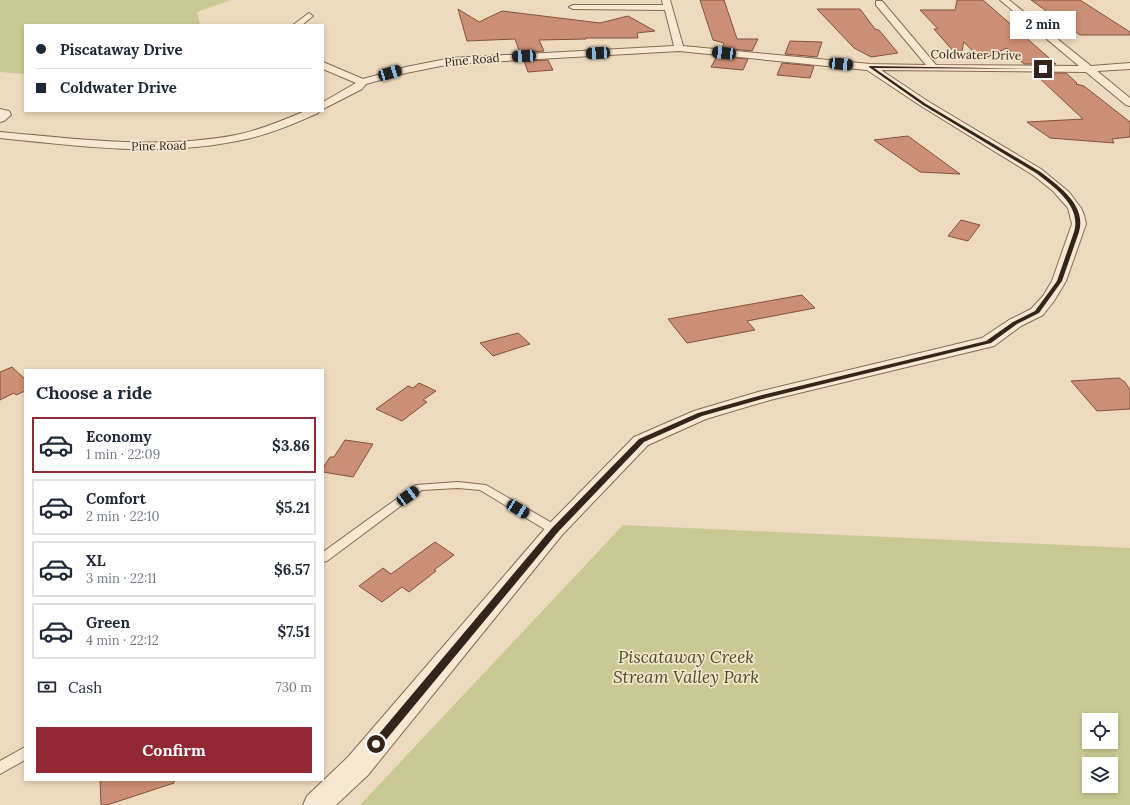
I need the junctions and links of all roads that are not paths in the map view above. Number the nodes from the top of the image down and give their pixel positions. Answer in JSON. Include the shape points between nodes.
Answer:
{"nodes":[{"id":1,"x":1004,"y":0,"type":"edge"},
{"id":2,"x":879,"y":3,"type":"dead end"},
{"id":3,"x":667,"y":4,"type":"edge"},
{"id":4,"x":573,"y":7,"type":"dead end"},
{"id":5,"x":309,"y":16,"type":"dead end"},
{"id":6,"x":298,"y":24,"type":"edge"},
{"id":7,"x":679,"y":48,"type":"junction"},
{"id":8,"x":324,"y":65,"type":"edge"},
{"id":9,"x":1130,"y":66,"type":"edge"},
{"id":10,"x":870,"y":67,"type":"junction"},
{"id":11,"x":933,"y":67,"type":"junction"},
{"id":12,"x":1090,"y":69,"type":"junction"},
{"id":13,"x":362,"y":82,"type":"junction"},
{"id":14,"x":1130,"y":103,"type":"edge"},
{"id":15,"x":324,"y":105,"type":"edge"},
{"id":16,"x":0,"y":112,"type":"edge"},
{"id":17,"x":312,"y":112,"type":"edge"},
{"id":18,"x":0,"y":119,"type":"edge"},
{"id":19,"x":0,"y":135,"type":"edge"},
{"id":20,"x":555,"y":530,"type":"junction"},
{"id":21,"x":324,"y":557,"type":"edge"},
{"id":22,"x":24,"y":754,"type":"edge"},
{"id":23,"x":0,"y":768,"type":"edge"},
{"id":24,"x":317,"y":805,"type":"edge"}],
"edges":[{"from":1,"to":12,"type":"street"},
{"from":2,"to":11,"type":"street"},
{"from":3,"to":4,"type":"street"},
{"from":3,"to":7,"type":"street"},
{"from":5,"to":6,"type":"street"},
{"from":7,"to":10,"type":"street","name":"Pine Road"},
{"from":7,"to":13,"type":"street","name":"Pine Road","via":[[451,61],[400,70]]},
{"from":8,"to":13,"type":"street"},
{"from":9,"to":12,"type":"street","name":"Coldwater Drive"},
{"from":10,"to":11,"type":"street","name":"Coldwater Drive"},
{"from":10,"to":20,"type":"street","via":[[925,104],[1037,172],[1071,202],[1079,224],[1059,281],[1048,298],[1037,312],[1015,323],[988,342],[757,398],[700,415],[641,441]]},
{"from":11,"to":12,"type":"street","name":"Coldwater Drive"},
{"from":12,"to":14,"type":"street"},
{"from":13,"to":15,"type":"street","name":"Pine Road","via":[[358,87]]},
{"from":16,"to":18,"type":"street","via":[[6,115]]},
{"from":17,"to":19,"type":"street","name":"Pine Road","via":[[251,136],[189,145],[112,146]]},
{"from":20,"to":21,"type":"lane","via":[[482,487],[420,487]]},
{"from":20,"to":24,"type":"street","via":[[358,766]]},
{"from":22,"to":23,"type":"lane"}]}
